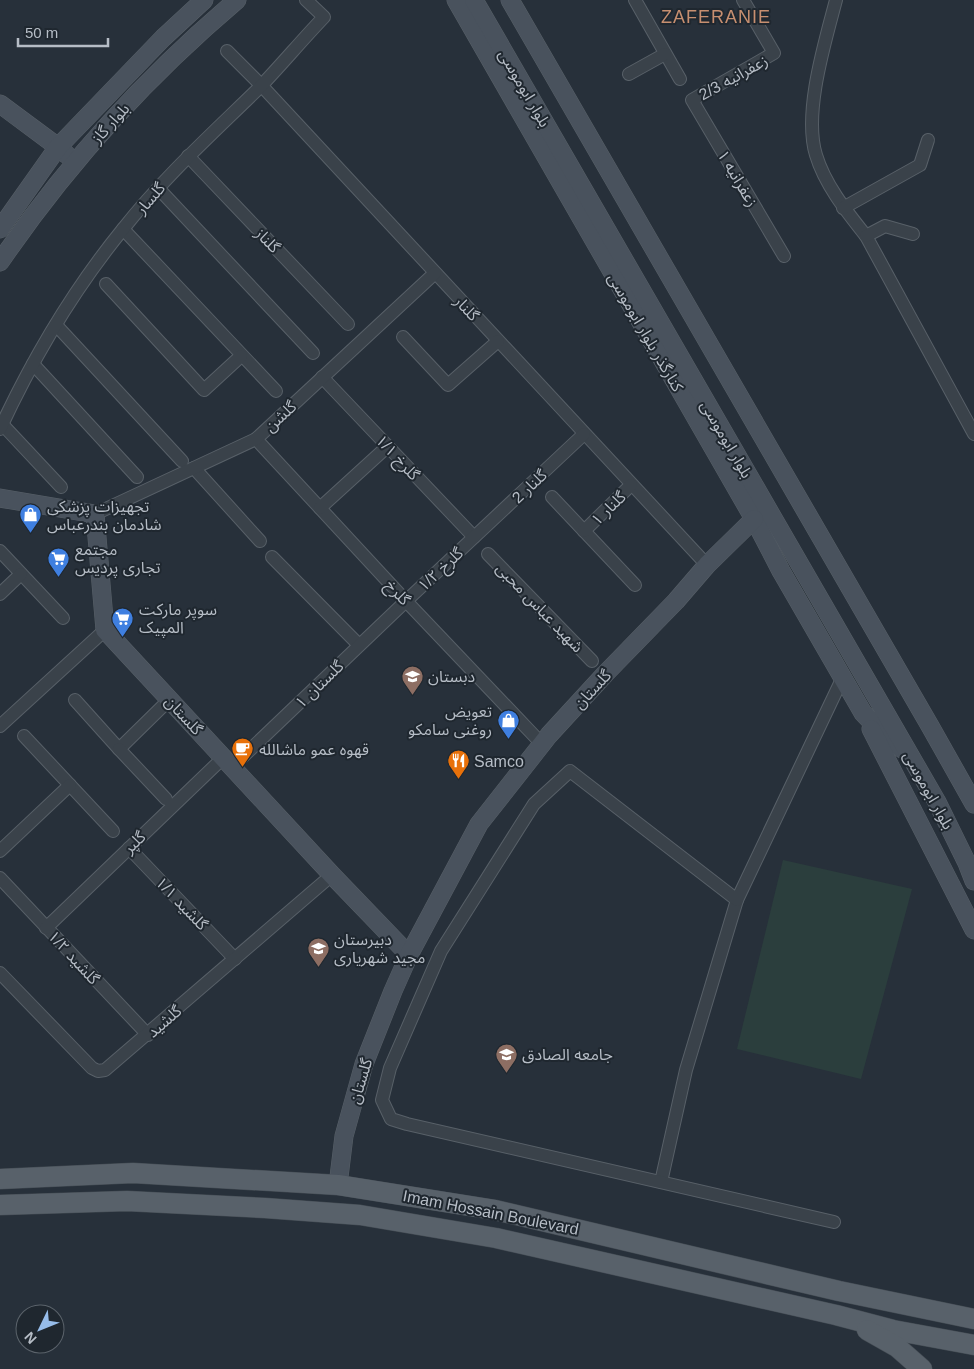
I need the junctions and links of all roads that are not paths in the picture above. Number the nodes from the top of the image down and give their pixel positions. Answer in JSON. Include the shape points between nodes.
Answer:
{"nodes":[{"id":1,"x":204,"y":0,"type":"edge"},
{"id":2,"x":237,"y":0,"type":"edge"},
{"id":3,"x":306,"y":0,"type":"edge"},
{"id":4,"x":456,"y":0,"type":"edge"},
{"id":5,"x":474,"y":0,"type":"edge"},
{"id":6,"x":510,"y":0,"type":"edge"},
{"id":7,"x":635,"y":0,"type":"edge"},
{"id":8,"x":743,"y":0,"type":"edge"},
{"id":9,"x":836,"y":0,"type":"edge"},
{"id":10,"x":227,"y":51,"type":"dead end"},
{"id":11,"x":666,"y":54,"type":"junction"},
{"id":12,"x":629,"y":74,"type":"dead end"},
{"id":13,"x":680,"y":79,"type":"dead end"},
{"id":14,"x":261,"y":85,"type":"junction"},
{"id":15,"x":692,"y":100,"type":"joint"},
{"id":16,"x":0,"y":104,"type":"edge"},
{"id":17,"x":553,"y":136,"type":"junction"},
{"id":18,"x":928,"y":140,"type":"dead end"},
{"id":19,"x":58,"y":146,"type":"junction"},
{"id":20,"x":188,"y":156,"type":"junction"},
{"id":21,"x":74,"y":162,"type":"junction"},
{"id":22,"x":553,"y":170,"type":"junction"},
{"id":23,"x":158,"y":188,"type":"junction"},
{"id":24,"x":844,"y":208,"type":"junction"},
{"id":25,"x":0,"y":229,"type":"edge"},
{"id":26,"x":122,"y":229,"type":"junction"},
{"id":27,"x":913,"y":234,"type":"dead end"},
{"id":28,"x":866,"y":236,"type":"junction"},
{"id":29,"x":784,"y":256,"type":"dead end"},
{"id":30,"x":0,"y":262,"type":"edge"},
{"id":31,"x":630,"y":269,"type":"junction"},
{"id":32,"x":435,"y":273,"type":"junction"},
{"id":33,"x":106,"y":284,"type":"dead end"},
{"id":34,"x":633,"y":309,"type":"junction"},
{"id":35,"x":348,"y":324,"type":"dead end"},
{"id":36,"x":56,"y":325,"type":"junction"},
{"id":37,"x":404,"y":337,"type":"dead end"},
{"id":38,"x":498,"y":341,"type":"junction"},
{"id":39,"x":313,"y":353,"type":"dead end"},
{"id":40,"x":241,"y":356,"type":"junction"},
{"id":41,"x":33,"y":364,"type":"junction"},
{"id":42,"x":322,"y":377,"type":"junction"},
{"id":43,"x":276,"y":391,"type":"dead end"},
{"id":44,"x":1,"y":426,"type":"edge"},
{"id":45,"x":584,"y":434,"type":"junction"},
{"id":46,"x":974,"y":434,"type":"edge"},
{"id":47,"x":256,"y":439,"type":"junction"},
{"id":48,"x":388,"y":446,"type":"junction"},
{"id":49,"x":182,"y":461,"type":"dead end"},
{"id":50,"x":194,"y":468,"type":"junction"},
{"id":51,"x":137,"y":477,"type":"dead end"},
{"id":52,"x":631,"y":485,"type":"junction"},
{"id":53,"x":61,"y":487,"type":"dead end"},
{"id":54,"x":552,"y":497,"type":"dead end"},
{"id":55,"x":0,"y":498,"type":"edge"},
{"id":56,"x":320,"y":508,"type":"junction"},
{"id":57,"x":95,"y":514,"type":"junction"},
{"id":58,"x":754,"y":519,"type":"junction"},
{"id":59,"x":584,"y":531,"type":"junction"},
{"id":60,"x":474,"y":537,"type":"junction"},
{"id":61,"x":260,"y":541,"type":"dead end"},
{"id":62,"x":0,"y":551,"type":"edge"},
{"id":63,"x":488,"y":554,"type":"dead end"},
{"id":64,"x":272,"y":557,"type":"dead end"},
{"id":65,"x":707,"y":565,"type":"junction"},
{"id":66,"x":21,"y":574,"type":"junction"},
{"id":67,"x":635,"y":585,"type":"dead end"},
{"id":68,"x":0,"y":594,"type":"edge"},
{"id":69,"x":406,"y":601,"type":"junction"},
{"id":70,"x":62,"y":618,"type":"dead end"},
{"id":71,"x":104,"y":630,"type":"junction"},
{"id":72,"x":359,"y":645,"type":"junction"},
{"id":73,"x":592,"y":661,"type":"dead end"},
{"id":74,"x":843,"y":677,"type":"junction"},
{"id":75,"x":76,"y":700,"type":"dead end"},
{"id":76,"x":170,"y":700,"type":"junction"},
{"id":77,"x":863,"y":713,"type":"junction"},
{"id":78,"x":0,"y":726,"type":"edge"},
{"id":79,"x":24,"y":736,"type":"dead end"},
{"id":80,"x":542,"y":744,"type":"junction"},
{"id":81,"x":119,"y":749,"type":"junction"},
{"id":82,"x":910,"y":755,"type":"junction"},
{"id":83,"x":228,"y":763,"type":"junction"},
{"id":84,"x":70,"y":785,"type":"junction"},
{"id":85,"x":166,"y":800,"type":"dead end"},
{"id":86,"x":974,"y":804,"type":"edge"},
{"id":87,"x":114,"y":831,"type":"dead end"},
{"id":88,"x":129,"y":848,"type":"junction"},
{"id":89,"x":0,"y":851,"type":"edge"},
{"id":90,"x":332,"y":875,"type":"junction"},
{"id":91,"x":0,"y":878,"type":"edge"},
{"id":92,"x":974,"y":881,"type":"edge"},
{"id":93,"x":737,"y":900,"type":"junction"},
{"id":94,"x":46,"y":928,"type":"junction"},
{"id":95,"x":974,"y":930,"type":"edge"},
{"id":96,"x":409,"y":954,"type":"junction"},
{"id":97,"x":235,"y":959,"type":"junction"},
{"id":98,"x":0,"y":973,"type":"edge"},
{"id":99,"x":148,"y":1035,"type":"junction"},
{"id":100,"x":0,"y":1180,"type":"edge"},
{"id":101,"x":661,"y":1182,"type":"junction"},
{"id":102,"x":338,"y":1185,"type":"junction"},
{"id":103,"x":0,"y":1205,"type":"edge"},
{"id":104,"x":834,"y":1222,"type":"dead end"},
{"id":105,"x":974,"y":1304,"type":"edge"},
{"id":106,"x":930,"y":1310,"type":"junction"},
{"id":107,"x":836,"y":1315,"type":"junction"},
{"id":108,"x":974,"y":1319,"type":"edge"},
{"id":109,"x":974,"y":1345,"type":"edge"},
{"id":110,"x":922,"y":1369,"type":"edge"}],
"edges":[{"from":1,"to":19,"type":"street","name":"بلوار گاز"},
{"from":2,"to":21,"type":"street","name":"بلوار گاز","via":[[143,86]]},
{"from":3,"to":14,"type":"street","name":"گلسار","via":[[324,16]]},
{"from":4,"to":22,"type":"street","name":"کنارگذر بلوار ابوموسی"},
{"from":5,"to":17,"type":"street","name":"بلوار ابوموسی"},
{"from":6,"to":86,"type":"street","name":"بلوار ابوموسی"},
{"from":7,"to":11,"type":"street"},
{"from":8,"to":15,"type":"street","name":"زعفرانیه 2/3","via":[[774,54]]},
{"from":9,"to":24,"type":"street","via":[[813,106],[812,132],[816,156]]},
{"from":10,"to":14,"type":"street","name":"گلنار"},
{"from":11,"to":12,"type":"street"},
{"from":11,"to":13,"type":"street"},
{"from":14,"to":20,"type":"street","name":"گلسار"},
{"from":14,"to":32,"type":"street","name":"گلنار"},
{"from":15,"to":29,"type":"street","name":"زعفرانیه ۱"},
{"from":16,"to":19,"type":"street"},
{"from":17,"to":22,"type":"street"},
{"from":17,"to":31,"type":"street","name":"بلوار ابوموسی"},
{"from":18,"to":24,"type":"street","via":[[920,165]]},
{"from":19,"to":21,"type":"street"},
{"from":19,"to":25,"type":"street","name":"بلوار گاز"},
{"from":20,"to":23,"type":"street","name":"گلسار"},
{"from":20,"to":35,"type":"street","name":"گلناز"},
{"from":21,"to":30,"type":"street","name":"بلوار گاز"},
{"from":22,"to":34,"type":"street","name":"کنارگذر بلوار ابوموسی"},
{"from":23,"to":26,"type":"street","name":"گلسار"},
{"from":23,"to":39,"type":"street"},
{"from":24,"to":28,"type":"street"},
{"from":26,"to":36,"type":"street","name":"گلسار"},
{"from":26,"to":40,"type":"street"},
{"from":27,"to":28,"type":"street","via":[[885,226]]},
{"from":28,"to":46,"type":"street"},
{"from":31,"to":34,"type":"street"},
{"from":31,"to":82,"type":"street","name":"بلوار ابوموسی"},
{"from":32,"to":38,"type":"street","name":"گلنار"},
{"from":32,"to":42,"type":"street","name":"گلشن"},
{"from":33,"to":40,"type":"street","via":[[204,390]]},
{"from":34,"to":58,"type":"street","name":"کنارگذر بلوار ابوموسی"},
{"from":36,"to":41,"type":"street","name":"گلسار"},
{"from":36,"to":49,"type":"street"},
{"from":37,"to":38,"type":"street","via":[[448,385]]},
{"from":38,"to":45,"type":"street","name":"گلنار"},
{"from":40,"to":43,"type":"street"},
{"from":41,"to":44,"type":"street","name":"گلسار"},
{"from":41,"to":51,"type":"street"},
{"from":42,"to":47,"type":"street","name":"گلشن"},
{"from":42,"to":48,"type":"street","name":"گلرخ ۱/۱"},
{"from":44,"to":53,"type":"street"},
{"from":45,"to":52,"type":"street","name":"گلنار"},
{"from":45,"to":60,"type":"street","name":"گلنار 2"},
{"from":47,"to":50,"type":"street","name":"گلشن"},
{"from":47,"to":56,"type":"street","name":"گلرخ"},
{"from":48,"to":56,"type":"street"},
{"from":48,"to":60,"type":"street","name":"گلرخ ۱/۱"},
{"from":50,"to":57,"type":"street","name":"گلشن"},
{"from":50,"to":61,"type":"street"},
{"from":52,"to":59,"type":"street","name":"گلنار ۱"},
{"from":52,"to":65,"type":"street","name":"گلنار"},
{"from":54,"to":59,"type":"street"},
{"from":55,"to":57,"type":"street"},
{"from":56,"to":69,"type":"street","name":"گلرخ"},
{"from":57,"to":71,"type":"street"},
{"from":58,"to":65,"type":"street","name":"گلستان"},
{"from":58,"to":74,"type":"street","name":"کنارگذر بلوار ابوموسی"},
{"from":59,"to":67,"type":"street"},
{"from":60,"to":69,"type":"street","name":"گلرخ ۱/۲"},
{"from":62,"to":66,"type":"street"},
{"from":63,"to":73,"type":"street","name":"شهید عباس محبی"},
{"from":64,"to":72,"type":"street"},
{"from":65,"to":80,"type":"street","name":"گلستان"},
{"from":66,"to":68,"type":"street"},
{"from":66,"to":70,"type":"street"},
{"from":69,"to":72,"type":"street","name":"گلستان ۱"},
{"from":69,"to":80,"type":"street","name":"گلرخ"},
{"from":71,"to":76,"type":"street","name":"گلستان"},
{"from":71,"to":78,"type":"street"},
{"from":72,"to":83,"type":"street","name":"گلستان ۱"},
{"from":74,"to":77,"type":"street","name":"کنارگذر بلوار ابوموسی"},
{"from":74,"to":93,"type":"street"},
{"from":75,"to":81,"type":"street"},
{"from":76,"to":81,"type":"street"},
{"from":76,"to":83,"type":"street","name":"گلستان"},
{"from":77,"to":82,"type":"street","name":"کنارگذر بلوار ابوموسی"},
{"from":77,"to":95,"type":"street"},
{"from":79,"to":84,"type":"street"},
{"from":80,"to":96,"type":"street","name":"گلستان","via":[[479,824]]},
{"from":81,"to":85,"type":"street"},
{"from":82,"to":92,"type":"street","name":"بلوار ابوموسی","via":[[937,802]]},
{"from":83,"to":88,"type":"street","name":"گلپر"},
{"from":83,"to":90,"type":"street","name":"گلستان"},
{"from":84,"to":87,"type":"street"},
{"from":84,"to":89,"type":"street"},
{"from":88,"to":94,"type":"street","name":"گلپر"},
{"from":88,"to":97,"type":"street","name":"گلشید ۱/۱"},
{"from":90,"to":96,"type":"street","name":"گلستان"},
{"from":90,"to":97,"type":"street","name":"گلشید"},
{"from":91,"to":94,"type":"street","name":"گلشید ۱/۲"},
{"from":93,"to":101,"type":"street","via":[[686,1070]]},
{"from":93,"to":101,"type":"street","via":[[570,771],[534,804],[441,951],[390,1068],[382,1100],[391,1118]]},
{"from":94,"to":99,"type":"street","name":"گلشید ۱/۲"},
{"from":96,"to":102,"type":"street","name":"گلستان","via":[[364,1064],[344,1136]]},
{"from":97,"to":99,"type":"street","name":"گلشید"},
{"from":98,"to":99,"type":"street","name":"گلشید","via":[[98,1071],[105,1070]]},
{"from":100,"to":102,"type":"main road","name":"Imam Hossain Boulevard","via":[[133,1173]]},
{"from":101,"to":104,"type":"street"},
{"from":102,"to":106,"type":"main road","name":"Imam Hossain Boulevard","via":[[495,1210]]},
{"from":103,"to":107,"type":"main road","name":"Imam Hossain Boulevard","via":[[127,1201],[360,1215],[496,1238]]},
{"from":105,"to":106,"type":"main road"},
{"from":106,"to":108,"type":"main road","name":"Imam Hossain Boulevard"},
{"from":107,"to":109,"type":"main road","name":"Imam Hossain Boulevard","via":[[893,1330]]},
{"from":107,"to":110,"type":"main road","via":[[897,1347]]}]}
